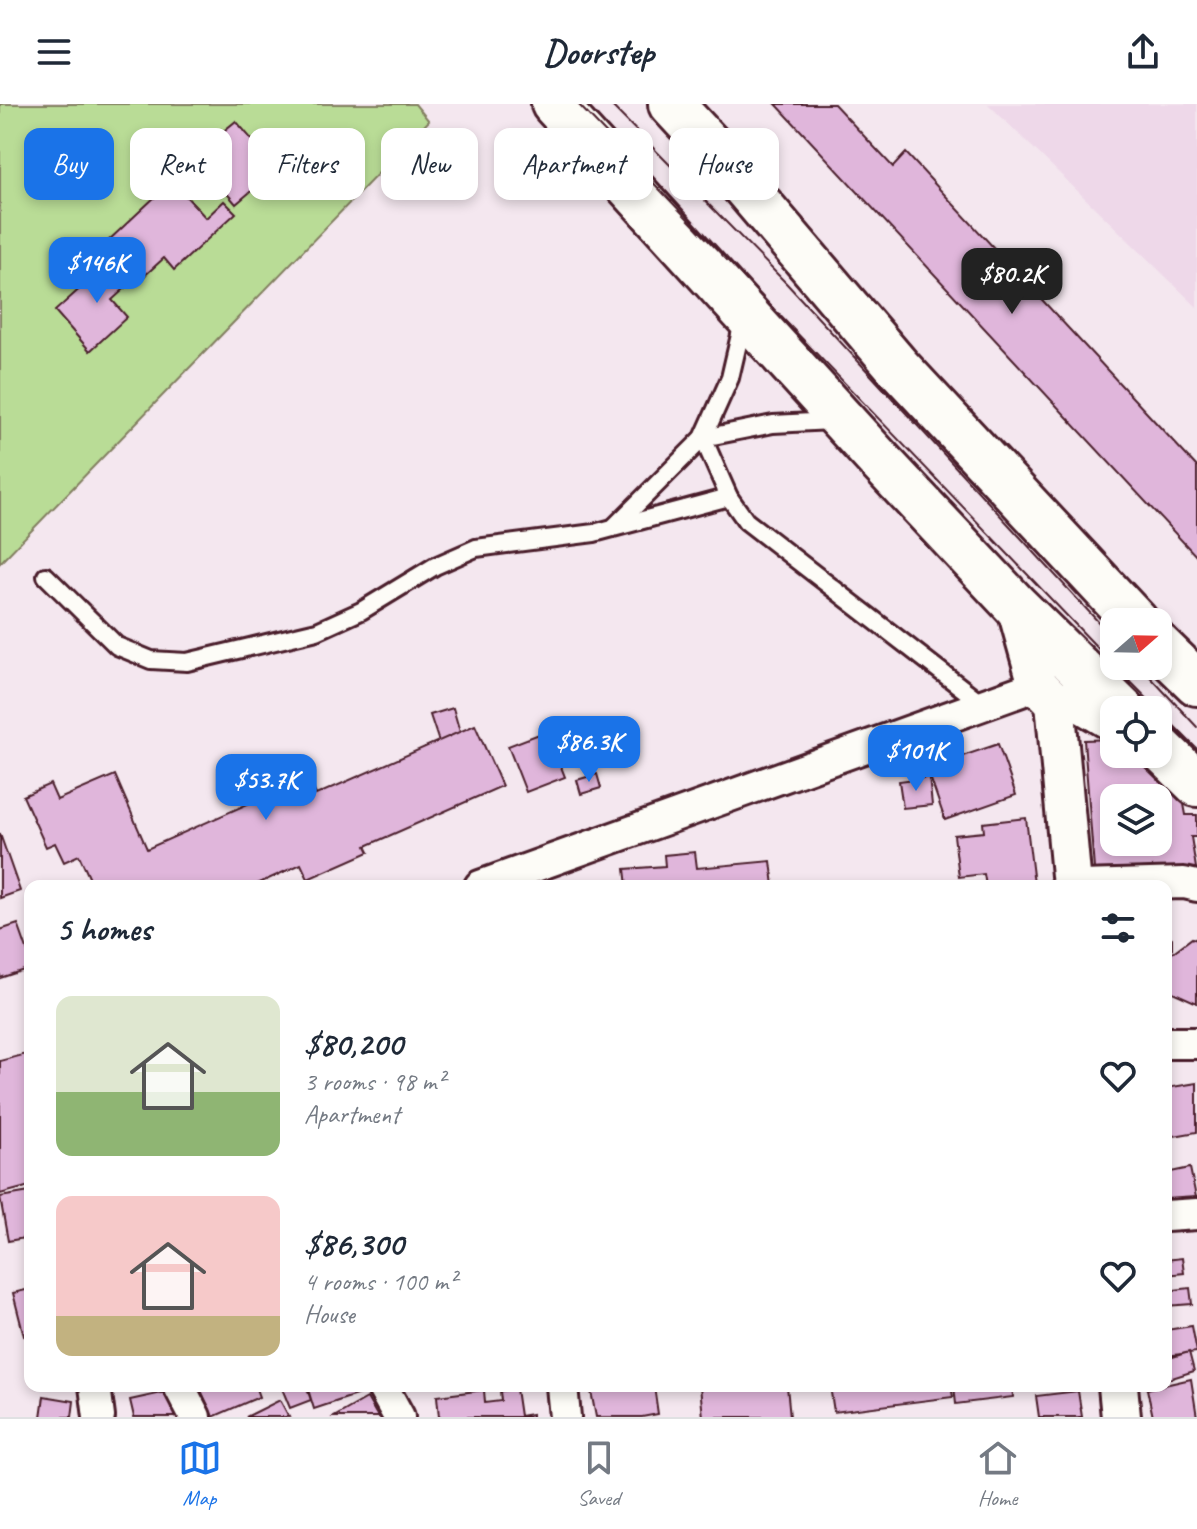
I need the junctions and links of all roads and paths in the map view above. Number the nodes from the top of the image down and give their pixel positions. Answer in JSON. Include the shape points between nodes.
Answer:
{"nodes":[{"id":1,"x":554,"y":104,"type":"edge"},
{"id":2,"x":671,"y":104,"type":"edge"},
{"id":3,"x":683,"y":104,"type":"edge"},
{"id":4,"x":693,"y":128,"type":"edge"},
{"id":5,"x":698,"y":128,"type":"edge"},
{"id":6,"x":756,"y":200,"type":"edge"},
{"id":7,"x":744,"y":314,"type":"junction"},
{"id":8,"x":843,"y":420,"type":"junction"},
{"id":9,"x":703,"y":438,"type":"junction"},
{"id":10,"x":729,"y":497,"type":"junction"},
{"id":11,"x":614,"y":527,"type":"junction"},
{"id":12,"x":46,"y":576,"type":"dead end"},
{"id":13,"x":1016,"y":606,"type":"junction"},
{"id":14,"x":1123,"y":608,"type":"edge"},
{"id":15,"x":1172,"y":659,"type":"edge"},
{"id":16,"x":1197,"y":683,"type":"edge"},
{"id":17,"x":1046,"y":694,"type":"junction"},
{"id":18,"x":1108,"y":696,"type":"edge"},
{"id":19,"x":984,"y":705,"type":"junction"},
{"id":20,"x":1100,"y":714,"type":"edge"},
{"id":21,"x":1172,"y":760,"type":"edge"},
{"id":22,"x":1197,"y":784,"type":"edge"},
{"id":23,"x":515,"y":880,"type":"edge"},
{"id":24,"x":1071,"y":880,"type":"edge"},
{"id":25,"x":1172,"y":883,"type":"edge"},
{"id":26,"x":1197,"y":886,"type":"edge"},
{"id":27,"x":1172,"y":1043,"type":"edge"},
{"id":28,"x":1197,"y":1043,"type":"edge"},
{"id":29,"x":1197,"y":1214,"type":"edge"},
{"id":30,"x":1172,"y":1216,"type":"edge"},
{"id":31,"x":96,"y":1392,"type":"edge"},
{"id":32,"x":182,"y":1392,"type":"edge"},
{"id":33,"x":385,"y":1392,"type":"edge"},
{"id":34,"x":563,"y":1392,"type":"edge"},
{"id":35,"x":1119,"y":1392,"type":"edge"},
{"id":36,"x":99,"y":1417,"type":"edge"},
{"id":37,"x":195,"y":1417,"type":"edge"},
{"id":38,"x":399,"y":1417,"type":"edge"},
{"id":39,"x":565,"y":1417,"type":"edge"},
{"id":40,"x":1121,"y":1417,"type":"edge"}],
"edges":[{"from":1,"to":7,"type":"main road"},
{"from":2,"to":4,"type":"main road"},
{"from":3,"to":5,"type":"lane"},
{"from":6,"to":14,"type":"main road","via":[[898,367]]},
{"from":7,"to":8,"type":"main road"},
{"from":7,"to":9,"type":"lane","via":[[730,378]]},
{"from":8,"to":9,"type":"lane","via":[[773,424]]},
{"from":8,"to":13,"type":"main road"},
{"from":9,"to":10,"type":"lane"},
{"from":9,"to":11,"type":"lane"},
{"from":10,"to":11,"type":"lane"},
{"from":10,"to":19,"type":"lane","via":[[757,530]]},
{"from":11,"to":12,"type":"lane","via":[[476,548],[317,631],[187,662],[151,660],[117,646]]},
{"from":13,"to":17,"type":"street"},
{"from":13,"to":18,"type":"main road"},
{"from":15,"to":16,"type":"main road"},
{"from":17,"to":19,"type":"street"},
{"from":17,"to":20,"type":"street","via":[[1078,701]]},
{"from":17,"to":24,"type":"street"},
{"from":19,"to":23,"type":"street"},
{"from":21,"to":22,"type":"main road"},
{"from":25,"to":26,"type":"street"},
{"from":27,"to":28,"type":"street"},
{"from":29,"to":30,"type":"street"},
{"from":31,"to":36,"type":"street"},
{"from":32,"to":37,"type":"street"},
{"from":33,"to":38,"type":"street"},
{"from":34,"to":39,"type":"street"},
{"from":35,"to":40,"type":"street"}]}
